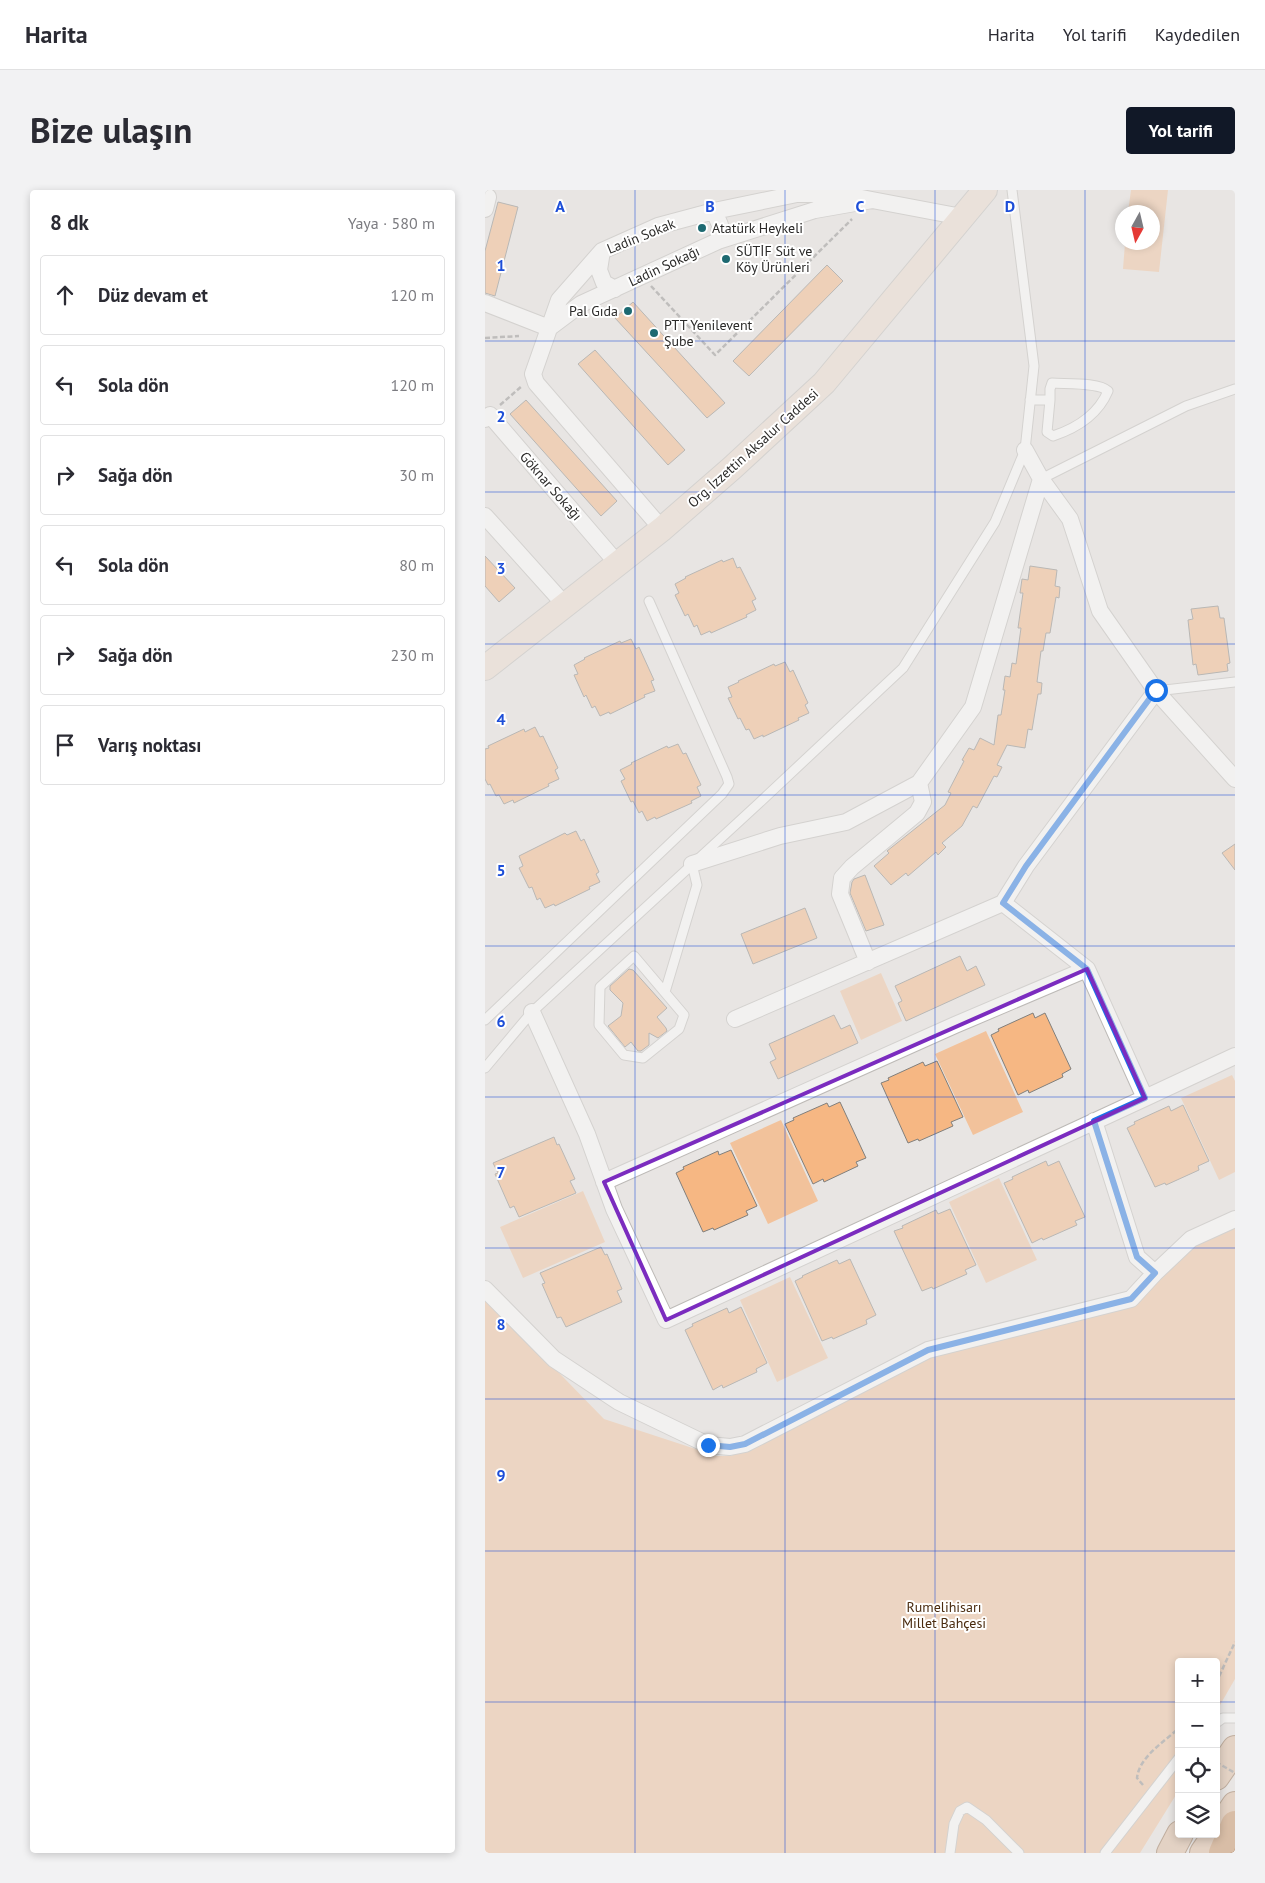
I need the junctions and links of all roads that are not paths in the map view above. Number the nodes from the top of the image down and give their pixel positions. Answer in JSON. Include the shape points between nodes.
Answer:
{"nodes":[{"id":1,"x":985,"y":190,"type":"edge"},
{"id":2,"x":1012,"y":190,"type":"edge"},
{"id":3,"x":872,"y":200,"type":"junction"},
{"id":4,"x":714,"y":211,"type":"junction"},
{"id":5,"x":962,"y":217,"type":"junction"},
{"id":6,"x":717,"y":242,"type":"junction"},
{"id":7,"x":603,"y":252,"type":"junction"},
{"id":8,"x":615,"y":289,"type":"junction"},
{"id":9,"x":485,"y":303,"type":"edge"},
{"id":10,"x":549,"y":328,"type":"junction"},
{"id":11,"x":1235,"y":389,"type":"edge"},
{"id":12,"x":1030,"y":400,"type":"junction"},
{"id":13,"x":1050,"y":400,"type":"junction"},
{"id":14,"x":487,"y":416,"type":"edge"},
{"id":15,"x":1025,"y":450,"type":"junction"},
{"id":16,"x":1041,"y":479,"type":"junction"},
{"id":17,"x":485,"y":516,"type":"edge"},
{"id":18,"x":662,"y":529,"type":"junction"},
{"id":19,"x":617,"y":563,"type":"junction"},
{"id":20,"x":649,"y":601,"type":"dead end"},
{"id":21,"x":565,"y":605,"type":"junction"},
{"id":22,"x":485,"y":668,"type":"edge"},
{"id":23,"x":1235,"y":682,"type":"edge"},
{"id":24,"x":1156,"y":690,"type":"junction"},
{"id":25,"x":1235,"y":779,"type":"edge"},
{"id":26,"x":919,"y":783,"type":"junction"},
{"id":27,"x":692,"y":864,"type":"junction"},
{"id":28,"x":1003,"y":903,"type":"junction"},
{"id":29,"x":868,"y":962,"type":"junction"},
{"id":30,"x":1087,"y":969,"type":"junction"},
{"id":31,"x":665,"y":992,"type":"junction"},
{"id":32,"x":532,"y":1012,"type":"junction"},
{"id":33,"x":735,"y":1019,"type":"dead end"},
{"id":34,"x":485,"y":1020,"type":"edge"},
{"id":35,"x":1235,"y":1056,"type":"edge"},
{"id":36,"x":485,"y":1068,"type":"edge"},
{"id":37,"x":1145,"y":1098,"type":"junction"},
{"id":38,"x":1094,"y":1121,"type":"junction"},
{"id":39,"x":604,"y":1182,"type":"junction"},
{"id":40,"x":1235,"y":1219,"type":"edge"},
{"id":41,"x":1155,"y":1273,"type":"junction"},
{"id":42,"x":485,"y":1289,"type":"edge"},
{"id":43,"x":1235,"y":1718,"type":"edge"},
{"id":44,"x":1220,"y":1720,"type":"edge"},
{"id":45,"x":1235,"y":1749,"type":"edge"},
{"id":46,"x":1175,"y":1763,"type":"edge"},
{"id":47,"x":1220,"y":1771,"type":"edge"},
{"id":48,"x":1235,"y":1806,"type":"edge"},
{"id":49,"x":1235,"y":1825,"type":"edge"},
{"id":50,"x":1220,"y":1828,"type":"edge"},
{"id":51,"x":1178,"y":1838,"type":"edge"},
{"id":52,"x":1213,"y":1838,"type":"edge"},
{"id":53,"x":950,"y":1853,"type":"edge"},
{"id":54,"x":1019,"y":1853,"type":"edge"},
{"id":55,"x":1105,"y":1853,"type":"edge"},
{"id":56,"x":1170,"y":1853,"type":"edge"},
{"id":57,"x":1203,"y":1853,"type":"edge"},
{"id":58,"x":1223,"y":1853,"type":"edge"}],
"edges":[{"from":1,"to":5,"type":"main road","name":"Org. İzzettin Aksalur Caddesi"},
{"from":2,"to":12,"type":"lane","via":[[1034,366]]},
{"from":3,"to":4,"type":"street","name":"Ladin Sokak","via":[[840,194],[797,194]]},
{"from":3,"to":5,"type":"street","name":"Ladin Sokağı"},
{"from":3,"to":6,"type":"street","name":"Ladin Sokağı","via":[[815,210]]},
{"from":4,"to":6,"type":"street","via":[[720,225]]},
{"from":4,"to":7,"type":"street","name":"Ladin Sokak","via":[[658,226]]},
{"from":5,"to":18,"type":"main road","name":"Org. İzzettin Aksalur Caddesi","via":[[824,383]]},
{"from":6,"to":8,"type":"street","name":"Ladin Sokağı"},
{"from":7,"to":8,"type":"street","via":[[599,270],[604,283]]},
{"from":7,"to":10,"type":"street","name":"Ladin Sokak","via":[[559,300]]},
{"from":8,"to":10,"type":"street","name":"Ladin Sokağı","via":[[581,304]]},
{"from":9,"to":10,"type":"street"},
{"from":10,"to":18,"type":"street","name":"Ladin Sokak","via":[[533,374],[536,383]]},
{"from":11,"to":16,"type":"lane","via":[[1186,406]]},
{"from":12,"to":13,"type":"lane"},
{"from":12,"to":15,"type":"lane"},
{"from":13,"to":13,"type":"lane","via":[[1052,383],[1104,387],[1108,392],[1095,414],[1053,436],[1047,432]]},
{"from":14,"to":19,"type":"street","name":"Göknar Sokağı"},
{"from":15,"to":16,"type":"street"},
{"from":15,"to":27,"type":"lane","via":[[995,522],[903,668]]},
{"from":16,"to":24,"type":"street","via":[[1070,519],[1100,611]]},
{"from":16,"to":26,"type":"street","via":[[973,707]]},
{"from":17,"to":21,"type":"street"},
{"from":18,"to":19,"type":"main road","name":"Org. İzzettin Aksalur Caddesi"},
{"from":19,"to":21,"type":"main road","name":"Org. İzzettin Aksalur Caddesi"},
{"from":20,"to":34,"type":"lane","via":[[729,784]]},
{"from":21,"to":22,"type":"main road","name":"Org. İzzettin Aksalur Caddesi"},
{"from":23,"to":24,"type":"lane"},
{"from":24,"to":25,"type":"street"},
{"from":24,"to":28,"type":"street","via":[[1026,866]]},
{"from":26,"to":27,"type":"street","via":[[846,822],[780,836]]},
{"from":26,"to":29,"type":"street","via":[[923,802],[917,814],[842,878],[839,894]]},
{"from":27,"to":31,"type":"lane","via":[[697,885]]},
{"from":27,"to":32,"type":"lane"},
{"from":28,"to":29,"type":"street"},
{"from":28,"to":30,"type":"street"},
{"from":29,"to":33,"type":"street"},
{"from":30,"to":37,"type":"street"},
{"from":30,"to":39,"type":"street"},
{"from":31,"to":31,"type":"lane","via":[[684,1015],[679,1029],[643,1058],[624,1055],[599,1025],[600,987],[634,956]]},
{"from":32,"to":36,"type":"lane"},
{"from":32,"to":39,"type":"street","via":[[587,1134]]},
{"from":35,"to":37,"type":"street"},
{"from":37,"to":38,"type":"street"},
{"from":38,"to":39,"type":"street","via":[[666,1320]]},
{"from":38,"to":41,"type":"street","via":[[1137,1257]]},
{"from":40,"to":41,"type":"street","via":[[1191,1239]]},
{"from":41,"to":42,"type":"street","via":[[1131,1299],[928,1350],[745,1444],[730,1447],[708,1445],[619,1402],[554,1359]]},
{"from":43,"to":44,"type":"lane"},
{"from":45,"to":47,"type":"main road"},
{"from":46,"to":55,"type":"lane"},
{"from":48,"to":50,"type":"main road"},
{"from":49,"to":58,"type":"highway"},
{"from":51,"to":56,"type":"main road"},
{"from":52,"to":57,"type":"main road"},
{"from":53,"to":54,"type":"lane","via":[[954,1824],[960,1811],[967,1807]]}]}
